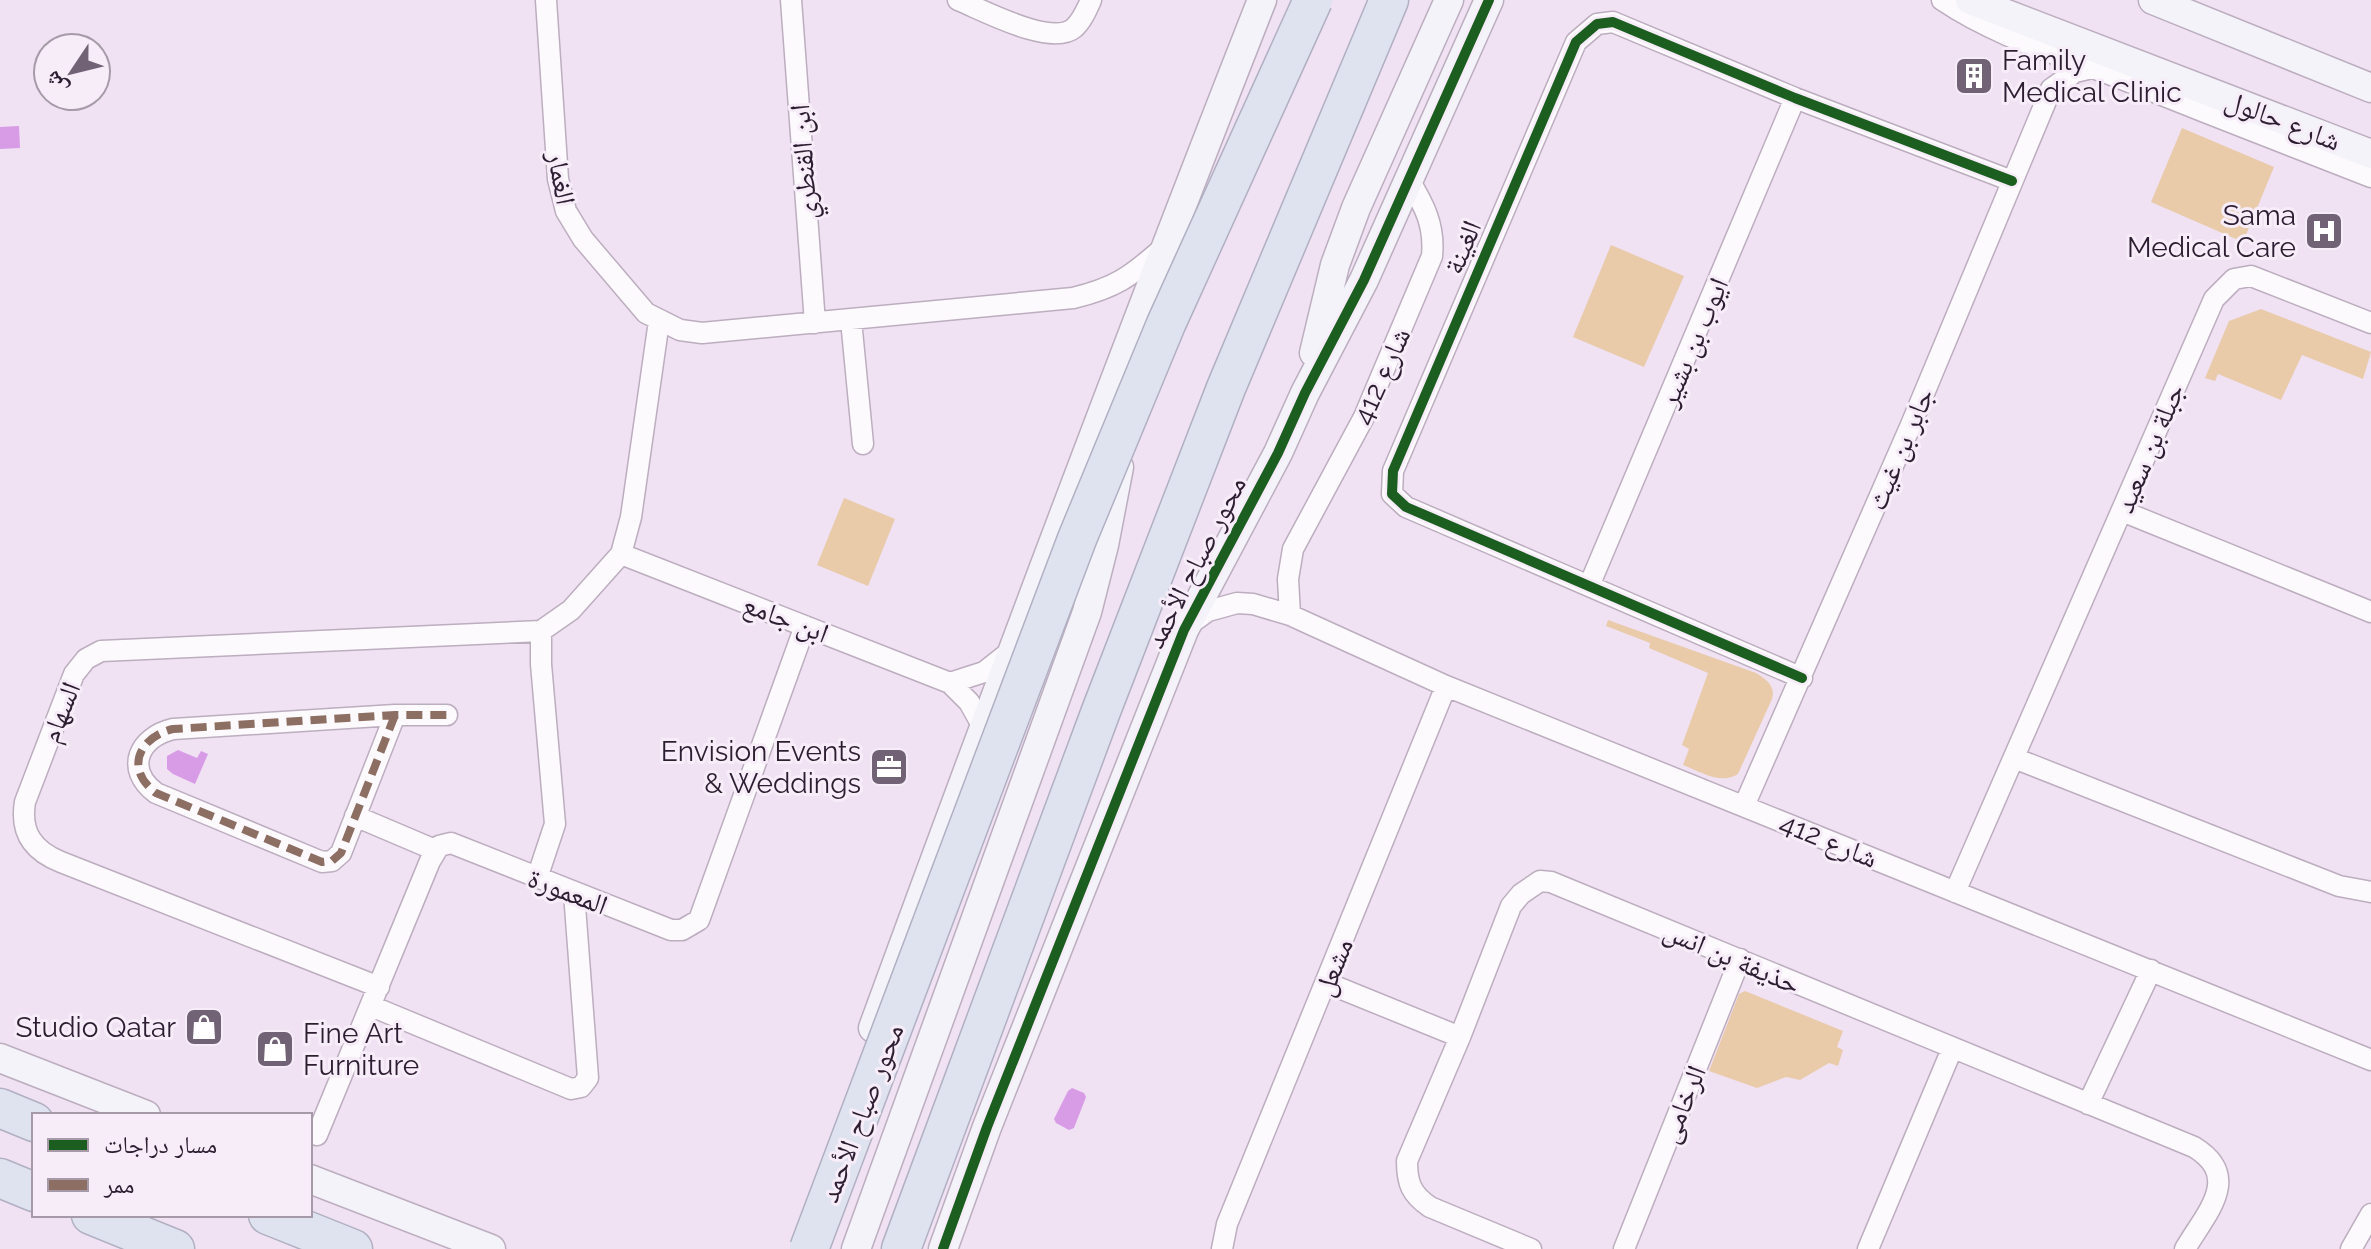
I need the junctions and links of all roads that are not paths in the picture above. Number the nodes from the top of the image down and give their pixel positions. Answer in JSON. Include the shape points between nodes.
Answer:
{"nodes":[{"id":1,"x":546,"y":0,"type":"edge"},
{"id":2,"x":791,"y":0,"type":"edge"},
{"id":3,"x":958,"y":0,"type":"edge"},
{"id":4,"x":1091,"y":0,"type":"edge"},
{"id":5,"x":1262,"y":0,"type":"edge"},
{"id":6,"x":1313,"y":0,"type":"edge"},
{"id":7,"x":1389,"y":0,"type":"edge"},
{"id":8,"x":1489,"y":0,"type":"edge"},
{"id":9,"x":1942,"y":0,"type":"edge"},
{"id":10,"x":1970,"y":0,"type":"edge"},
{"id":11,"x":2153,"y":0,"type":"edge"},
{"id":12,"x":1442,"y":7,"type":"edge"},
{"id":13,"x":2032,"y":47,"type":"junction"},
{"id":14,"x":2092,"y":68,"type":"junction"},
{"id":15,"x":2371,"y":88,"type":"edge"},
{"id":16,"x":2051,"y":89,"type":"junction"},
{"id":17,"x":1795,"y":98,"type":"junction"},
{"id":18,"x":2371,"y":154,"type":"edge"},
{"id":19,"x":2371,"y":177,"type":"edge"},
{"id":20,"x":1409,"y":180,"type":"junction"},
{"id":21,"x":2012,"y":181,"type":"junction"},
{"id":22,"x":1165,"y":246,"type":"junction"},
{"id":23,"x":851,"y":320,"type":"junction"},
{"id":24,"x":659,"y":321,"type":"junction"},
{"id":25,"x":815,"y":323,"type":"junction"},
{"id":26,"x":2371,"y":323,"type":"edge"},
{"id":27,"x":1130,"y":339,"type":"junction"},
{"id":28,"x":1305,"y":393,"type":"junction"},
{"id":29,"x":863,"y":444,"type":"dead end"},
{"id":30,"x":2122,"y":511,"type":"junction"},
{"id":31,"x":621,"y":554,"type":"junction"},
{"id":32,"x":1589,"y":586,"type":"junction"},
{"id":33,"x":2371,"y":612,"type":"edge"},
{"id":34,"x":1290,"y":615,"type":"junction"},
{"id":35,"x":805,"y":626,"type":"junction"},
{"id":36,"x":1184,"y":630,"type":"junction"},
{"id":37,"x":541,"y":631,"type":"junction"},
{"id":38,"x":1012,"y":650,"type":"junction"},
{"id":39,"x":1802,"y":678,"type":"junction"},
{"id":40,"x":950,"y":683,"type":"junction"},
{"id":41,"x":1446,"y":686,"type":"junction"},
{"id":42,"x":395,"y":715,"type":"junction"},
{"id":43,"x":447,"y":715,"type":"dead end"},
{"id":44,"x":983,"y":727,"type":"junction"},
{"id":45,"x":2014,"y":758,"type":"junction"},
{"id":46,"x":1744,"y":806,"type":"junction"},
{"id":47,"x":353,"y":822,"type":"junction"},
{"id":48,"x":432,"y":855,"type":"junction"},
{"id":49,"x":537,"y":878,"type":"junction"},
{"id":50,"x":1955,"y":892,"type":"junction"},
{"id":51,"x":2371,"y":892,"type":"edge"},
{"id":52,"x":574,"y":893,"type":"junction"},
{"id":53,"x":1740,"y":959,"type":"junction"},
{"id":54,"x":2151,"y":970,"type":"junction"},
{"id":55,"x":1327,"y":983,"type":"junction"},
{"id":56,"x":379,"y":987,"type":"junction"},
{"id":57,"x":371,"y":1006,"type":"junction"},
{"id":58,"x":1460,"y":1037,"type":"junction"},
{"id":59,"x":1952,"y":1049,"type":"junction"},
{"id":60,"x":0,"y":1058,"type":"edge"},
{"id":61,"x":2371,"y":1060,"type":"edge"},
{"id":62,"x":2088,"y":1104,"type":"junction"},
{"id":63,"x":0,"y":1108,"type":"edge"},
{"id":64,"x":141,"y":1113,"type":"edge"},
{"id":65,"x":32,"y":1121,"type":"edge"},
{"id":66,"x":987,"y":1127,"type":"junction"},
{"id":67,"x":317,"y":1135,"type":"dead end"},
{"id":68,"x":0,"y":1178,"type":"edge"},
{"id":69,"x":312,"y":1180,"type":"edge"},
{"id":70,"x":32,"y":1191,"type":"edge"},
{"id":71,"x":2371,"y":1214,"type":"edge"},
{"id":72,"x":96,"y":1217,"type":"edge"},
{"id":73,"x":273,"y":1217,"type":"edge"},
{"id":74,"x":175,"y":1249,"type":"edge"},
{"id":75,"x":353,"y":1249,"type":"edge"},
{"id":76,"x":491,"y":1249,"type":"edge"},
{"id":77,"x":792,"y":1249,"type":"edge"},
{"id":78,"x":809,"y":1249,"type":"edge"},
{"id":79,"x":856,"y":1249,"type":"edge"},
{"id":80,"x":901,"y":1249,"type":"edge"},
{"id":81,"x":943,"y":1249,"type":"edge"},
{"id":82,"x":961,"y":1249,"type":"edge"},
{"id":83,"x":1222,"y":1249,"type":"edge"},
{"id":84,"x":1531,"y":1249,"type":"edge"},
{"id":85,"x":1624,"y":1249,"type":"edge"},
{"id":86,"x":1868,"y":1249,"type":"edge"},
{"id":87,"x":2185,"y":1249,"type":"edge"},
{"id":88,"x":2351,"y":1249,"type":"edge"}],
"edges":[{"from":1,"to":24,"type":"street","name":"الغمار","via":[[558,179],[566,211],[634,302]]},
{"from":2,"to":25,"type":"street","name":"ابن القنطري"},
{"from":3,"to":4,"type":"street","via":[[1028,29],[1060,33],[1073,29]]},
{"from":5,"to":22,"type":"street","name":"محور صباح الأحمد"},
{"from":6,"to":78,"type":"highway","name":"محور صباح الأحمد","bridge":true,"via":[[1166,324],[1083,525]]},
{"from":7,"to":80,"type":"highway","name":"محور صباح الأحمد","via":[[1226,388]]},
{"from":8,"to":20,"type":"street","name":"محور صباح الأحمد"},
{"from":9,"to":13,"type":"street"},
{"from":10,"to":18,"type":"street","name":"شارع حالول"},
{"from":11,"to":15,"type":"street"},
{"from":12,"to":28,"type":"street","via":[[1335,265]]},
{"from":13,"to":14,"type":"street"},
{"from":13,"to":16,"type":"street"},
{"from":14,"to":16,"type":"street","via":[[2075,72]]},
{"from":14,"to":19,"type":"street"},
{"from":16,"to":21,"type":"street","name":"جابر بن غيث"},
{"from":17,"to":21,"type":"street","name":"الغينة"},
{"from":17,"to":32,"type":"street","name":"ايوب بن بشير"},
{"from":17,"to":32,"type":"street","name":"الغينة","via":[[1613,22],[1587,31],[1576,42],[1393,471],[1392,494],[1406,507]]},
{"from":20,"to":28,"type":"street","name":"محور صباح الأحمد"},
{"from":20,"to":34,"type":"street","name":"شارع 412","via":[[1429,216],[1432,256],[1364,417],[1293,549]]},
{"from":21,"to":39,"type":"street","name":"جابر بن غيث"},
{"from":22,"to":23,"type":"street","name":"الغمار","via":[[1130,277],[1073,298]]},
{"from":22,"to":27,"type":"street","name":"محور صباح الأحمد"},
{"from":23,"to":25,"type":"street","name":"الغمار"},
{"from":23,"to":29,"type":"street"},
{"from":24,"to":25,"type":"street","name":"الغمار","via":[[702,333]]},
{"from":24,"to":31,"type":"street"},
{"from":26,"to":30,"type":"street","name":"جبلة بن سعيد","via":[[2251,276],[2234,279],[2214,299]]},
{"from":27,"to":38,"type":"street","name":"محور صباح الأحمد"},
{"from":27,"to":79,"type":"street","via":[[1118,477],[1087,612]]},
{"from":28,"to":36,"type":"street","name":"محور صباح الأحمد"},
{"from":30,"to":33,"type":"street"},
{"from":30,"to":45,"type":"street","name":"جبلة بن سعيد"},
{"from":31,"to":35,"type":"street","name":"ابن جامع"},
{"from":31,"to":37,"type":"street","via":[[571,610]]},
{"from":32,"to":39,"type":"street","name":"الغينة"},
{"from":34,"to":36,"type":"street","name":"شارع 412","via":[[1237,603],[1208,611]]},
{"from":34,"to":41,"type":"street","name":"شارع 412"},
{"from":35,"to":40,"type":"street","name":"ابن جامع"},
{"from":35,"to":52,"type":"street","name":"المعمورة","via":[[699,920],[671,930]]},
{"from":36,"to":66,"type":"street","name":"محور صباح الأحمد"},
{"from":37,"to":49,"type":"street","via":[[555,824]]},
{"from":37,"to":56,"type":"street","name":"السهام","via":[[101,651],[74,674],[25,802],[22,819],[36,846],[48,857]]},
{"from":38,"to":40,"type":"street","via":[[984,672]]},
{"from":38,"to":44,"type":"street","name":"محور صباح الأحمد"},
{"from":39,"to":46,"type":"street","name":"جابر بن غيث"},
{"from":40,"to":44,"type":"street","name":"ابن جامع"},
{"from":41,"to":46,"type":"street","name":"شارع 412"},
{"from":41,"to":55,"type":"street","name":"مشعل"},
{"from":42,"to":43,"type":"street"},
{"from":42,"to":47,"type":"street"},
{"from":42,"to":47,"type":"street","via":[[173,729],[150,738],[143,747],[138,769],[156,793],[322,862],[337,859]]},
{"from":44,"to":77,"type":"street","name":"محور صباح الأحمد"},
{"from":45,"to":50,"type":"street","name":"جبلة بن سعيد"},
{"from":45,"to":51,"type":"street","via":[[2339,886]]},
{"from":46,"to":50,"type":"street","name":"شارع 412"},
{"from":47,"to":48,"type":"street"},
{"from":48,"to":49,"type":"street","name":"المعمورة","via":[[451,843]]},
{"from":48,"to":56,"type":"street"},
{"from":49,"to":52,"type":"street","name":"المعمورة"},
{"from":50,"to":54,"type":"street","name":"شارع 412"},
{"from":52,"to":57,"type":"street","via":[[588,1078],[581,1087],[571,1089]]},
{"from":53,"to":58,"type":"street","name":"حذيفة بن انس","via":[[1540,881],[1511,906]]},
{"from":53,"to":59,"type":"street","name":"حذيفة بن انس"},
{"from":53,"to":85,"type":"street","name":"الرخامى"},
{"from":54,"to":61,"type":"street","name":"شارع 412"},
{"from":54,"to":62,"type":"street"},
{"from":55,"to":58,"type":"street"},
{"from":55,"to":83,"type":"street","name":"مشعل","via":[[1227,1224]]},
{"from":56,"to":57,"type":"street"},
{"from":57,"to":67,"type":"street"},
{"from":58,"to":84,"type":"street","name":"حذيفة بن انس","via":[[1407,1161],[1409,1186],[1430,1207]]},
{"from":59,"to":62,"type":"street","name":"حذيفة بن انس"},
{"from":59,"to":86,"type":"street"},
{"from":60,"to":64,"type":"street"},
{"from":62,"to":87,"type":"street","name":"حذيفة بن انس","via":[[2194,1147],[2212,1160],[2219,1189]]},
{"from":63,"to":65,"type":"highway"},
{"from":66,"to":81,"type":"street","name":"محور صباح الأحمد"},
{"from":66,"to":82,"type":"street","via":[[988,1162]]},
{"from":68,"to":70,"type":"highway"},
{"from":69,"to":76,"type":"street"},
{"from":71,"to":88,"type":"street"},
{"from":72,"to":74,"type":"highway"},
{"from":73,"to":75,"type":"highway"}]}
